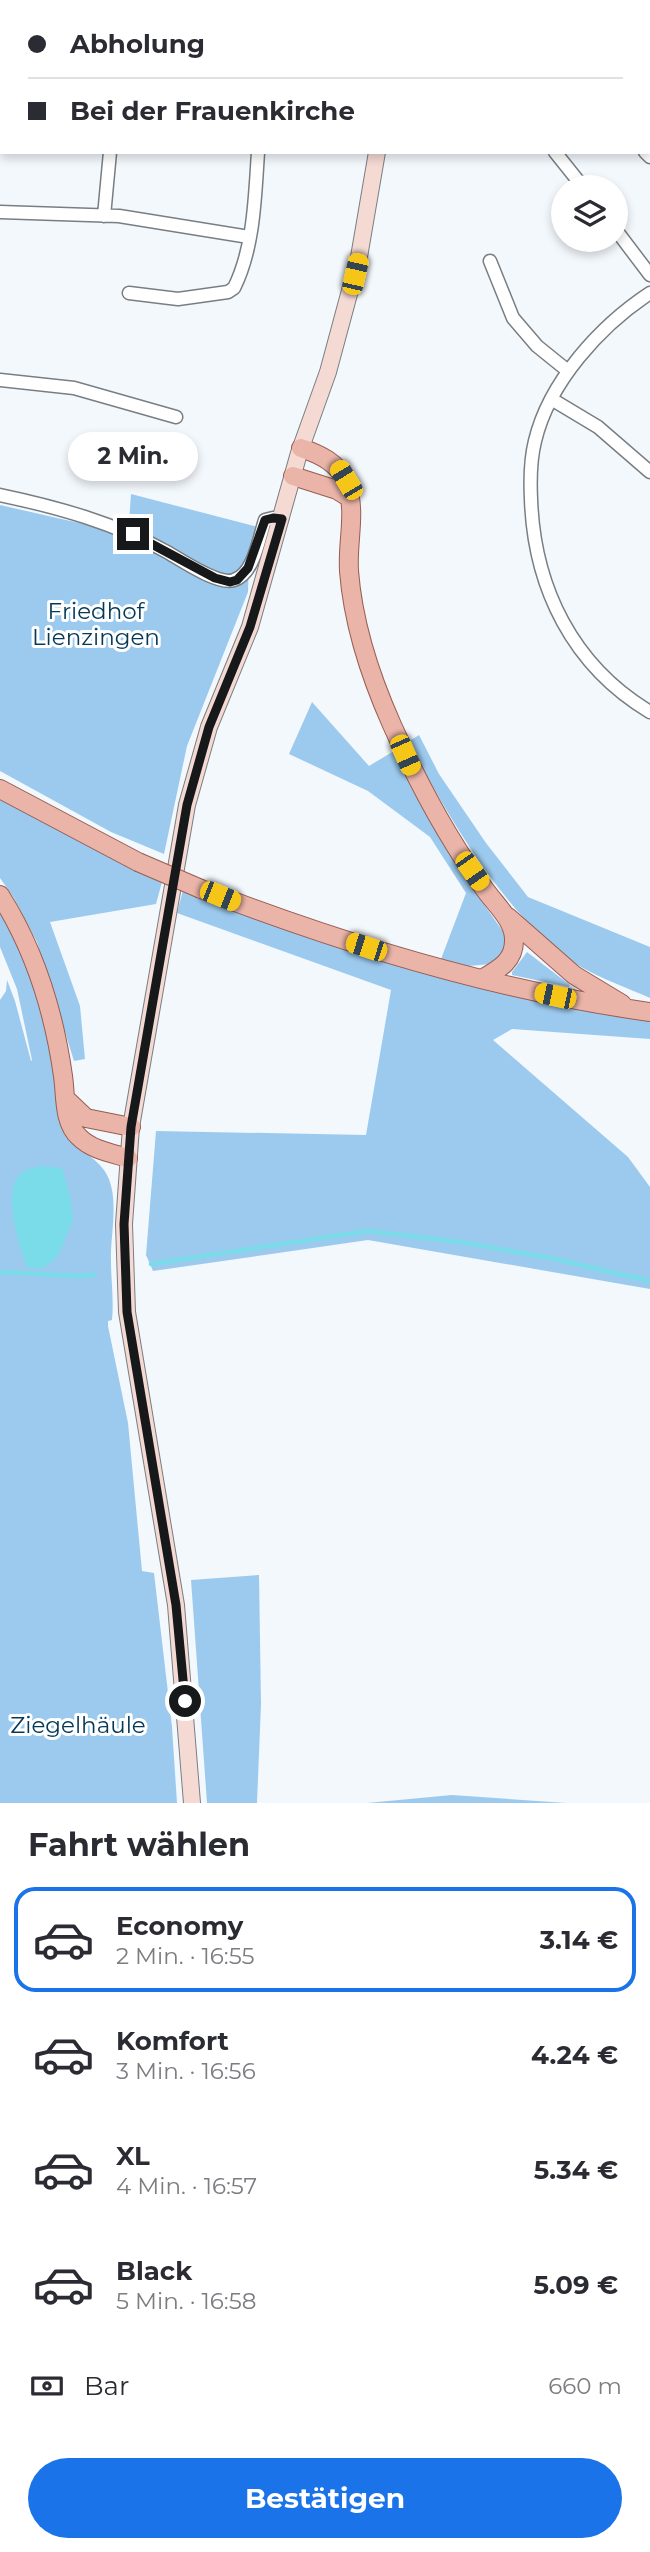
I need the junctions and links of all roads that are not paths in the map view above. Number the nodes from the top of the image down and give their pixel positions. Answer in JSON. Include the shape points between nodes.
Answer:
{"nodes":[{"id":1,"x":110,"y":154,"type":"edge"},
{"id":2,"x":258,"y":154,"type":"edge"},
{"id":3,"x":377,"y":154,"type":"edge"},
{"id":4,"x":557,"y":154,"type":"edge"},
{"id":5,"x":573,"y":175,"type":"edge"},
{"id":6,"x":0,"y":212,"type":"edge"},
{"id":7,"x":104,"y":216,"type":"junction"},
{"id":8,"x":249,"y":237,"type":"junction"},
{"id":9,"x":628,"y":246,"type":"edge"},
{"id":10,"x":490,"y":261,"type":"dead end"},
{"id":11,"x":650,"y":275,"type":"edge"},
{"id":12,"x":129,"y":293,"type":"dead end"},
{"id":13,"x":650,"y":293,"type":"edge"},
{"id":14,"x":568,"y":371,"type":"junction"},
{"id":15,"x":0,"y":380,"type":"edge"},
{"id":16,"x":552,"y":400,"type":"junction"},
{"id":17,"x":176,"y":417,"type":"dead end"},
{"id":18,"x":301,"y":449,"type":"junction"},
{"id":19,"x":650,"y":472,"type":"edge"},
{"id":20,"x":293,"y":476,"type":"junction"},
{"id":21,"x":0,"y":495,"type":"edge"},
{"id":22,"x":350,"y":498,"type":"junction"},
{"id":23,"x":282,"y":519,"type":"junction"},
{"id":24,"x":650,"y":712,"type":"edge"},
{"id":25,"x":0,"y":789,"type":"edge"},
{"id":26,"x":0,"y":895,"type":"edge"},
{"id":27,"x":505,"y":915,"type":"junction"},
{"id":28,"x":482,"y":979,"type":"junction"},
{"id":29,"x":631,"y":1009,"type":"junction"},
{"id":30,"x":650,"y":1012,"type":"edge"},
{"id":31,"x":66,"y":1098,"type":"junction"},
{"id":32,"x":131,"y":1127,"type":"junction"},
{"id":33,"x":128,"y":1158,"type":"junction"},
{"id":34,"x":192,"y":1803,"type":"edge"}],
"edges":[{"from":1,"to":7,"type":"street"},
{"from":2,"to":8,"type":"street"},
{"from":3,"to":18,"type":"main road","via":[[351,291]]},
{"from":4,"to":5,"type":"street"},
{"from":6,"to":7,"type":"street"},
{"from":7,"to":8,"type":"street"},
{"from":8,"to":12,"type":"street","via":[[238,281],[228,292],[178,299]]},
{"from":9,"to":11,"type":"street"},
{"from":10,"to":14,"type":"street","via":[[513,318],[537,346]]},
{"from":13,"to":14,"type":"street","via":[[594,340]]},
{"from":14,"to":16,"type":"street"},
{"from":15,"to":17,"type":"street","via":[[74,388]]},
{"from":16,"to":19,"type":"street","via":[[598,427]]},
{"from":16,"to":24,"type":"street","via":[[535,440],[530,472],[540,570],[561,621],[585,656],[613,687]]},
{"from":18,"to":20,"type":"main road"},
{"from":18,"to":22,"type":"main road","via":[[338,468]]},
{"from":20,"to":22,"type":"main road"},
{"from":20,"to":23,"type":"main road"},
{"from":21,"to":23,"type":"street","via":[[122,530],[230,582],[248,568],[265,520]]},
{"from":22,"to":27,"type":"main road","via":[[350,585],[373,676],[413,772],[472,871]]},
{"from":23,"to":32,"type":"main road","via":[[250,627],[209,727],[187,805]]},
{"from":25,"to":28,"type":"main road","bridge":true,"via":[[138,862],[201,889],[339,939]]},
{"from":26,"to":31,"type":"main road","via":[[42,984]]},
{"from":27,"to":28,"type":"main road","via":[[513,932],[512,955]]},
{"from":27,"to":29,"type":"main road","via":[[574,975]]},
{"from":28,"to":29,"type":"main road"},
{"from":29,"to":30,"type":"main road"},
{"from":31,"to":32,"type":"main road","via":[[86,1118]]},
{"from":31,"to":33,"type":"main road","via":[[68,1119],[79,1137],[98,1150]]},
{"from":32,"to":33,"type":"main road"},
{"from":33,"to":34,"type":"main road","via":[[124,1224],[127,1312],[176,1605]]}]}
